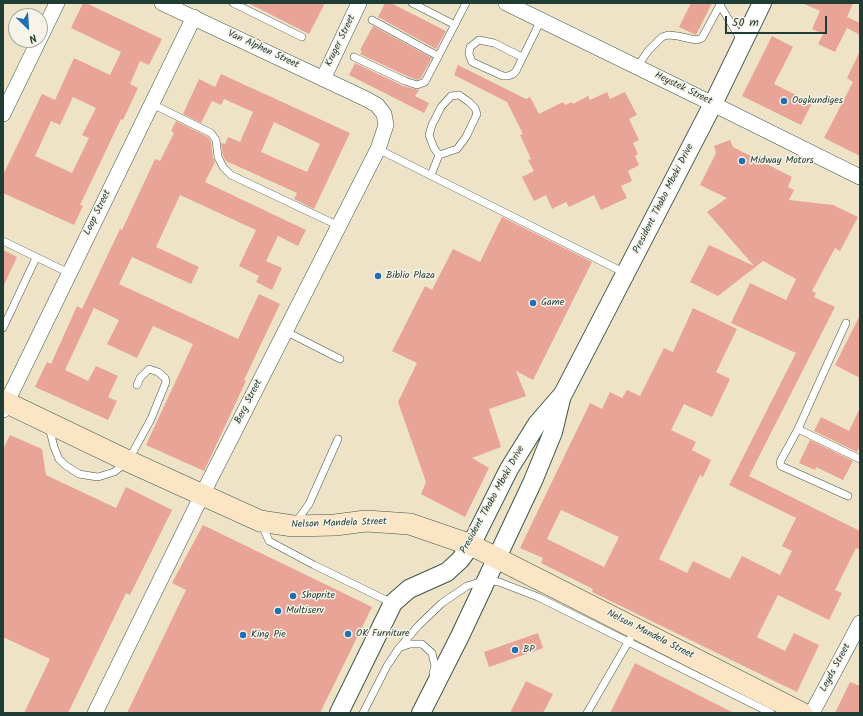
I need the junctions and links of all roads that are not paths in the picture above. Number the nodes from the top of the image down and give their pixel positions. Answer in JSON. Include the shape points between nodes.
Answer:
{"nodes":[{"id":1,"x":57,"y":3,"type":"edge"},
{"id":2,"x":162,"y":3,"type":"edge"},
{"id":3,"x":233,"y":3,"type":"edge"},
{"id":4,"x":360,"y":3,"type":"edge"},
{"id":5,"x":412,"y":3,"type":"edge"},
{"id":6,"x":466,"y":3,"type":"edge"},
{"id":7,"x":506,"y":3,"type":"edge"},
{"id":8,"x":762,"y":3,"type":"edge"},
{"id":9,"x":721,"y":4,"type":"edge"},
{"id":10,"x":194,"y":17,"type":"junction"},
{"id":11,"x":372,"y":20,"type":"dead end"},
{"id":12,"x":541,"y":20,"type":"junction"},
{"id":13,"x":48,"y":22,"type":"edge"},
{"id":14,"x":455,"y":25,"type":"junction"},
{"id":15,"x":302,"y":37,"type":"dead end"},
{"id":16,"x":743,"y":42,"type":"junction"},
{"id":17,"x":36,"y":48,"type":"edge"},
{"id":18,"x":438,"y":56,"type":"junction"},
{"id":19,"x":354,"y":57,"type":"dead end"},
{"id":20,"x":522,"y":57,"type":"junction"},
{"id":21,"x":637,"y":67,"type":"junction"},
{"id":22,"x":323,"y":79,"type":"junction"},
{"id":23,"x":364,"y":98,"type":"joint"},
{"id":24,"x":152,"y":104,"type":"junction"},
{"id":25,"x":713,"y":104,"type":"junction"},
{"id":26,"x":3,"y":114,"type":"edge"},
{"id":27,"x":378,"y":149,"type":"junction"},
{"id":28,"x":439,"y":155,"type":"junction"},
{"id":29,"x":431,"y":175,"type":"junction"},
{"id":30,"x":860,"y":177,"type":"edge"},
{"id":31,"x":339,"y":226,"type":"junction"},
{"id":32,"x":3,"y":241,"type":"edge"},
{"id":33,"x":36,"y":258,"type":"junction"},
{"id":34,"x":69,"y":273,"type":"junction"},
{"id":35,"x":626,"y":273,"type":"junction"},
{"id":36,"x":846,"y":323,"type":"dead end"},
{"id":37,"x":3,"y":328,"type":"edge"},
{"id":38,"x":285,"y":331,"type":"junction"},
{"id":39,"x":340,"y":359,"type":"dead end"},
{"id":40,"x":137,"y":385,"type":"dead end"},
{"id":41,"x":563,"y":394,"type":"junction"},
{"id":42,"x":4,"y":404,"type":"edge"},
{"id":43,"x":48,"y":422,"type":"junction"},
{"id":44,"x":798,"y":429,"type":"junction"},
{"id":45,"x":338,"y":439,"type":"dead end"},
{"id":46,"x":860,"y":459,"type":"edge"},
{"id":47,"x":128,"y":461,"type":"junction"},
{"id":48,"x":202,"y":495,"type":"junction"},
{"id":49,"x":848,"y":496,"type":"dead end"},
{"id":50,"x":260,"y":521,"type":"junction"},
{"id":51,"x":293,"y":526,"type":"junction"},
{"id":52,"x":471,"y":545,"type":"junction"},
{"id":53,"x":496,"y":558,"type":"junction"},
{"id":54,"x":486,"y":580,"type":"junction"},
{"id":55,"x":393,"y":603,"type":"junction"},
{"id":56,"x":860,"y":623,"type":"edge"},
{"id":57,"x":632,"y":635,"type":"junction"},
{"id":58,"x":399,"y":648,"type":"junction"},
{"id":59,"x":95,"y":713,"type":"edge"},
{"id":60,"x":339,"y":713,"type":"edge"},
{"id":61,"x":363,"y":713,"type":"edge"},
{"id":62,"x":416,"y":713,"type":"edge"},
{"id":63,"x":420,"y":713,"type":"edge"},
{"id":64,"x":587,"y":713,"type":"edge"},
{"id":65,"x":770,"y":713,"type":"edge"},
{"id":66,"x":802,"y":713,"type":"edge"},
{"id":67,"x":812,"y":713,"type":"edge"}],
"edges":[{"from":1,"to":13,"type":"street"},
{"from":2,"to":10,"type":"street","name":"Van Alphen Street"},
{"from":3,"to":15,"type":"lane"},
{"from":4,"to":22,"type":"street","name":"Kruger Street"},
{"from":5,"to":14,"type":"lane"},
{"from":6,"to":14,"type":"lane"},
{"from":7,"to":12,"type":"street","name":"Heystek Street"},
{"from":8,"to":16,"type":"street","name":"President Thabo Mbeki Drive"},
{"from":9,"to":16,"type":"lane"},
{"from":9,"to":21,"type":"lane","via":[[702,38],[697,40],[668,35],[662,37]]},
{"from":10,"to":22,"type":"street","name":"Van Alphen Street"},
{"from":10,"to":24,"type":"street","name":"Loop Street"},
{"from":11,"to":18,"type":"lane"},
{"from":12,"to":20,"type":"lane"},
{"from":12,"to":21,"type":"street","name":"Heystek Street"},
{"from":14,"to":18,"type":"lane"},
{"from":16,"to":25,"type":"street","name":"President Thabo Mbeki Drive"},
{"from":17,"to":26,"type":"street"},
{"from":18,"to":19,"type":"lane","via":[[428,78],[417,85]]},
{"from":20,"to":20,"type":"lane","via":[[494,43],[479,40],[470,47],[469,54],[472,62],[503,76],[513,74]]},
{"from":21,"to":25,"type":"street","name":"Heystek Street"},
{"from":22,"to":23,"type":"street","name":"Van Alphen Street"},
{"from":23,"to":27,"type":"street","name":"Berg Street","via":[[377,105],[384,114],[386,125]]},
{"from":24,"to":31,"type":"lane","via":[[211,133],[216,140],[218,158],[231,175]]},
{"from":24,"to":34,"type":"street","name":"Loop Street"},
{"from":25,"to":30,"type":"street","name":"Heystek Street"},
{"from":25,"to":35,"type":"street","name":"President Thabo Mbeki Drive"},
{"from":27,"to":29,"type":"lane"},
{"from":27,"to":31,"type":"street","name":"Berg Street"},
{"from":28,"to":28,"type":"lane","via":[[458,149],[477,114],[475,108],[459,96],[451,96],[441,107],[432,125],[429,135]]},
{"from":28,"to":29,"type":"lane"},
{"from":29,"to":35,"type":"lane"},
{"from":31,"to":38,"type":"street","name":"Berg Street"},
{"from":32,"to":33,"type":"lane"},
{"from":33,"to":34,"type":"lane"},
{"from":33,"to":37,"type":"lane"},
{"from":34,"to":42,"type":"street","name":"Loop Street"},
{"from":35,"to":41,"type":"street","name":"President Thabo Mbeki Drive"},
{"from":36,"to":44,"type":"lane"},
{"from":38,"to":39,"type":"lane"},
{"from":38,"to":48,"type":"street","name":"Berg Street"},
{"from":40,"to":47,"type":"lane","via":[[149,369],[158,372],[166,382],[151,419]]},
{"from":41,"to":52,"type":"street","name":"President Thabo Mbeki Drive","via":[[537,424],[509,469]]},
{"from":41,"to":53,"type":"street","name":"President Thabo Mbeki Drive","via":[[553,432],[533,481]]},
{"from":42,"to":43,"type":"main road","name":"Nelson Mandela Street"},
{"from":43,"to":47,"type":"main road","name":"Nelson Mandela Street"},
{"from":43,"to":47,"type":"lane","via":[[59,458],[79,474],[98,477],[106,475]]},
{"from":44,"to":46,"type":"lane"},
{"from":44,"to":49,"type":"lane","via":[[780,462],[782,466]]},
{"from":45,"to":51,"type":"lane","via":[[309,504]]},
{"from":47,"to":48,"type":"main road","name":"Nelson Mandela Street"},
{"from":48,"to":50,"type":"main road","name":"Nelson Mandela Street"},
{"from":48,"to":59,"type":"street","name":"Berg Street"},
{"from":50,"to":51,"type":"main road","name":"Nelson Mandela Street"},
{"from":50,"to":55,"type":"lane","via":[[269,541]]},
{"from":51,"to":52,"type":"main road","name":"Nelson Mandela Street","via":[[366,521],[410,524]]},
{"from":52,"to":53,"type":"main road","name":"Nelson Mandela Street"},
{"from":52,"to":55,"type":"street","name":"President Thabo Mbeki Drive","via":[[447,572],[409,588]]},
{"from":53,"to":54,"type":"street","name":"President Thabo Mbeki Drive"},
{"from":53,"to":57,"type":"main road","name":"Nelson Mandela Street"},
{"from":54,"to":57,"type":"lane","via":[[499,582]]},
{"from":54,"to":58,"type":"lane","via":[[467,586],[442,603]]},
{"from":54,"to":63,"type":"street","name":"President Thabo Mbeki Drive"},
{"from":55,"to":60,"type":"street","name":"President Thabo Mbeki Drive"},
{"from":56,"to":67,"type":"street","name":"Leyds Street"},
{"from":57,"to":64,"type":"lane"},
{"from":57,"to":65,"type":"lane"},
{"from":57,"to":66,"type":"main road","name":"Nelson Mandela Street"},
{"from":58,"to":61,"type":"lane","via":[[386,666]]},
{"from":58,"to":62,"type":"lane","via":[[410,644],[422,644],[432,653],[435,666],[430,684]]}]}
